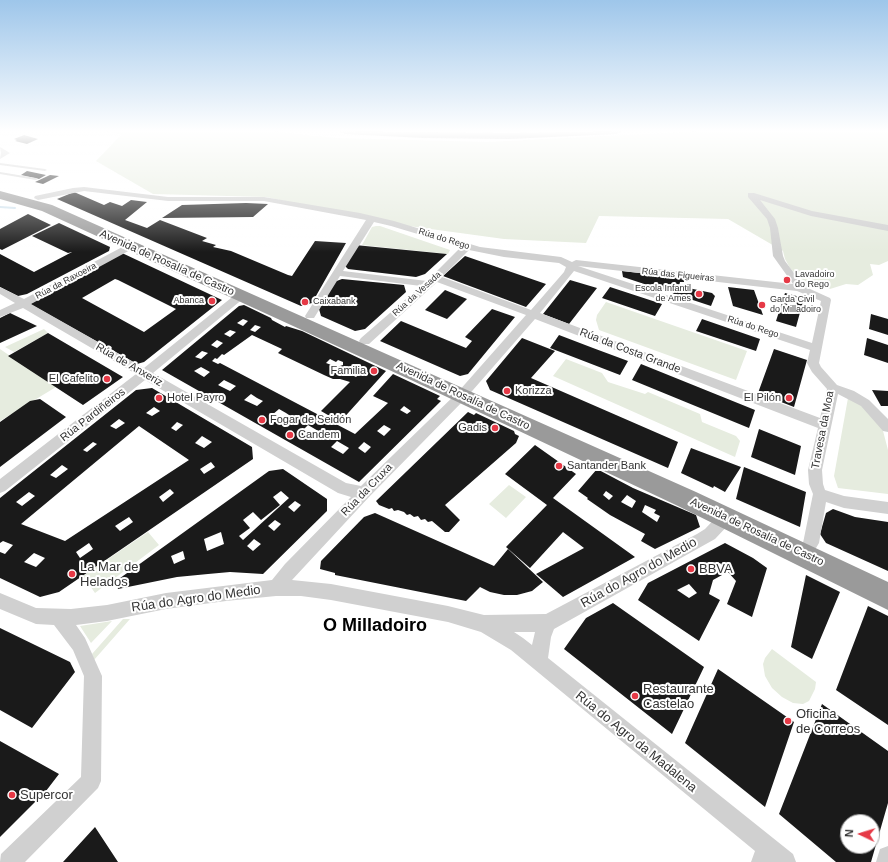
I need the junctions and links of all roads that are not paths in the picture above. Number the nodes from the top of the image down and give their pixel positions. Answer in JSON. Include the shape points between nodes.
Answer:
{"nodes":[{"id":1,"x":0,"y":173,"type":"edge"},
{"id":2,"x":36,"y":179,"type":"dead end"},
{"id":3,"x":0,"y":188,"type":"edge"},
{"id":4,"x":0,"y":195,"type":"edge"},
{"id":5,"x":45,"y":199,"type":"junction"},
{"id":6,"x":371,"y":219,"type":"junction"},
{"id":7,"x":888,"y":228,"type":"edge"},
{"id":8,"x":131,"y":246,"type":"junction"},
{"id":9,"x":467,"y":247,"type":"junction"},
{"id":10,"x":570,"y":265,"type":"junction"},
{"id":11,"x":338,"y":273,"type":"junction"},
{"id":12,"x":432,"y":281,"type":"junction"},
{"id":13,"x":793,"y":285,"type":"junction"},
{"id":14,"x":0,"y":290,"type":"edge"},
{"id":15,"x":240,"y":296,"type":"junction"},
{"id":16,"x":826,"y":300,"type":"joint"},
{"id":17,"x":23,"y":304,"type":"junction"},
{"id":18,"x":0,"y":314,"type":"edge"},
{"id":19,"x":533,"y":314,"type":"junction"},
{"id":20,"x":310,"y":316,"type":"junction"},
{"id":21,"x":366,"y":341,"type":"junction"},
{"id":22,"x":816,"y":348,"type":"junction"},
{"id":23,"x":144,"y":374,"type":"junction"},
{"id":24,"x":833,"y":388,"type":"junction"},
{"id":25,"x":465,"y":391,"type":"junction"},
{"id":26,"x":825,"y":425,"type":"junction"},
{"id":27,"x":888,"y":427,"type":"edge"},
{"id":28,"x":0,"y":487,"type":"edge"},
{"id":29,"x":364,"y":493,"type":"junction"},
{"id":30,"x":820,"y":494,"type":"junction"},
{"id":31,"x":888,"y":508,"type":"edge"},
{"id":32,"x":726,"y":517,"type":"junction"},
{"id":33,"x":811,"y":543,"type":"junction"},
{"id":34,"x":888,"y":581,"type":"edge"},
{"id":35,"x":276,"y":588,"type":"junction"},
{"id":36,"x":888,"y":596,"type":"edge"},
{"id":37,"x":0,"y":601,"type":"edge"},
{"id":38,"x":59,"y":617,"type":"junction"},
{"id":39,"x":547,"y":623,"type":"junction"},
{"id":40,"x":484,"y":624,"type":"junction"},
{"id":41,"x":539,"y":662,"type":"junction"},
{"id":42,"x":764,"y":854,"type":"edge"},
{"id":43,"x":888,"y":857,"type":"edge"},
{"id":44,"x":9,"y":862,"type":"edge"},
{"id":45,"x":785,"y":862,"type":"edge"},
{"id":46,"x":887,"y":862,"type":"edge"}],
"edges":[{"from":1,"to":2,"type":"lane"},
{"from":3,"to":5,"type":"highway"},
{"from":4,"to":5,"type":"highway"},
{"from":5,"to":6,"type":"street","name":"Rúa do Rego","via":[[84,189],[175,199],[264,199]]},
{"from":5,"to":8,"type":"highway","name":"Avenida de Rosalía de Castro","via":[[47,208]]},
{"from":5,"to":20,"type":"highway","name":"Avenida de Rosalía de Castro"},
{"from":6,"to":9,"type":"street","name":"Rúa do Rego"},
{"from":6,"to":11,"type":"street"},
{"from":7,"to":13,"type":"street","via":[[811,213],[751,195],[771,219],[778,256]]},
{"from":8,"to":15,"type":"highway","name":"Avenida de Rosalía de Castro"},
{"from":8,"to":17,"type":"street","name":"Rúa da Raxoeira"},
{"from":9,"to":10,"type":"street","name":"Rúa do Rego","via":[[504,254],[557,259]]},
{"from":9,"to":12,"type":"street","name":"Rúa da Vesada"},
{"from":10,"to":13,"type":"street","name":"Rúa das Figueiras"},
{"from":10,"to":19,"type":"street","via":[[569,273]]},
{"from":10,"to":22,"type":"street","name":"Rúa do Rego"},
{"from":11,"to":12,"type":"street","name":"Rúa da Costa Grande"},
{"from":11,"to":20,"type":"street"},
{"from":12,"to":19,"type":"street","name":"Rúa da Costa Grande"},
{"from":12,"to":21,"type":"street","name":"Rúa da Vesada"},
{"from":13,"to":16,"type":"street","name":"Rúa das Figueiras"},
{"from":14,"to":17,"type":"street","name":"Rúa de Anxeriz"},
{"from":15,"to":23,"type":"street","name":"Rúa Pardiñeiros"},
{"from":15,"to":25,"type":"highway","name":"Avenida de Rosalía de Castro"},
{"from":16,"to":22,"type":"street","name":"Travesa da Moa"},
{"from":17,"to":18,"type":"street","name":"Rúa da Raxoeira"},
{"from":17,"to":23,"type":"street","name":"Rúa de Anxeriz"},
{"from":19,"to":25,"type":"street"},
{"from":19,"to":26,"type":"street","name":"Rúa da Costa Grande"},
{"from":20,"to":21,"type":"highway","name":"Avenida de Rosalía de Castro"},
{"from":21,"to":25,"type":"highway","name":"Avenida de Rosalía de Castro"},
{"from":22,"to":24,"type":"street","name":"Travesa da Moa","via":[[814,366]]},
{"from":23,"to":28,"type":"street","name":"Rúa Pardiñeiros"},
{"from":23,"to":29,"type":"street","name":"Rúa de Anxeriz","via":[[343,489]]},
{"from":24,"to":26,"type":"street","name":"Travesa da Moa"},
{"from":24,"to":27,"type":"street","via":[[862,400]]},
{"from":25,"to":29,"type":"street","name":"Rúa da Cruxa"},
{"from":25,"to":32,"type":"highway","name":"Avenida de Rosalía de Castro"},
{"from":25,"to":33,"type":"highway","name":"Avenida de Rosalía de Castro"},
{"from":26,"to":30,"type":"street","name":"Travesa da Moa","via":[[815,470]]},
{"from":29,"to":35,"type":"street","name":"Rúa da Cruxa","via":[[291,568]]},
{"from":30,"to":31,"type":"street","via":[[844,502]]},
{"from":30,"to":33,"type":"street","name":"Travesa da Moa"},
{"from":32,"to":36,"type":"highway","name":"Avenida de Rosalía de Castro"},
{"from":32,"to":39,"type":"street","name":"Rúa do Agro do Medio","via":[[702,539]]},
{"from":33,"to":34,"type":"highway","name":"Avenida de Rosalía de Castro"},
{"from":35,"to":38,"type":"street","name":"Rúa do Agro do Medio","via":[[174,600],[96,615]]},
{"from":35,"to":40,"type":"street","name":"Rúa do Agro do Medio","via":[[331,592],[448,614]]},
{"from":37,"to":38,"type":"street","name":"Rúa do Agro do Medio","via":[[36,616]]},
{"from":38,"to":44,"type":"street","via":[[79,644],[93,676],[91,781]]},
{"from":39,"to":40,"type":"street","name":"Rúa do Agro do Medio"},
{"from":39,"to":41,"type":"street"},
{"from":40,"to":41,"type":"street","name":"Rúa do Agro da Madalena","via":[[507,637]]},
{"from":41,"to":42,"type":"street","name":"Rúa do Agro da Madalena"},
{"from":42,"to":45,"type":"street","name":"Rúa do Agro da Madalena"},
{"from":43,"to":46,"type":"street"}]}
